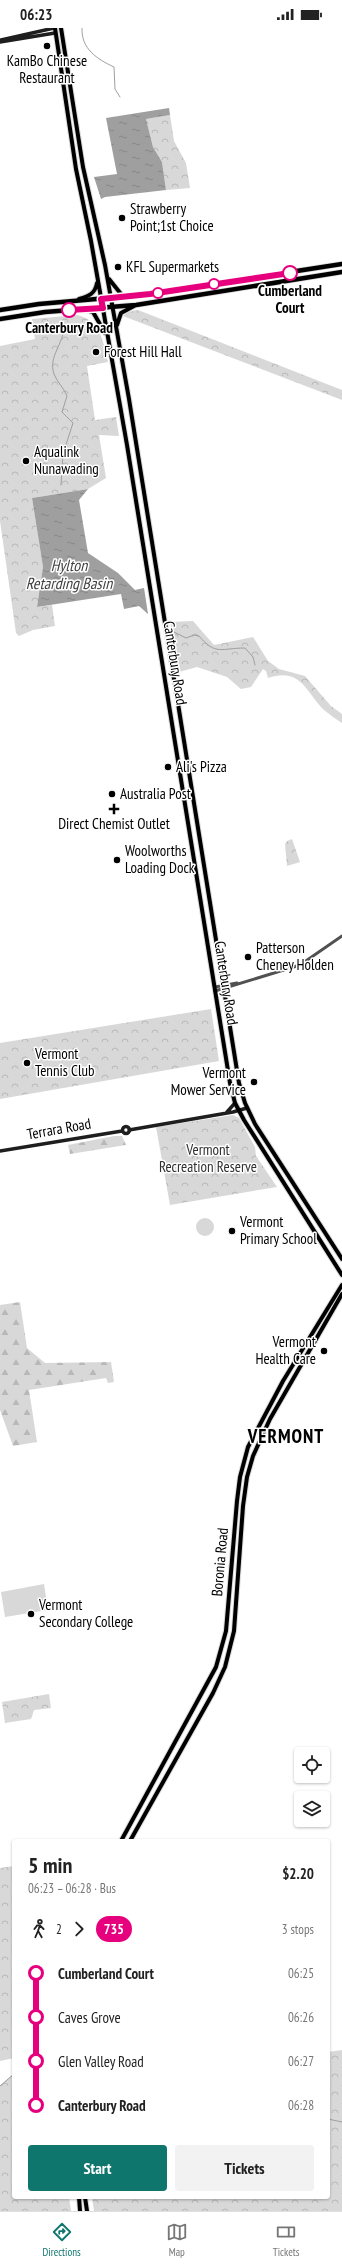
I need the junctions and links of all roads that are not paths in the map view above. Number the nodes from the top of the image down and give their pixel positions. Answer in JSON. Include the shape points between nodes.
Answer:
{"nodes":[{"id":1,"x":55,"y":29,"type":"edge"},
{"id":2,"x":62,"y":29,"type":"edge"},
{"id":3,"x":18,"y":38,"type":"junction"},
{"id":4,"x":0,"y":42,"type":"edge"},
{"id":5,"x":342,"y":264,"type":"edge"},
{"id":6,"x":342,"y":272,"type":"edge"},
{"id":7,"x":107,"y":275,"type":"junction"},
{"id":8,"x":97,"y":278,"type":"junction"},
{"id":9,"x":128,"y":297,"type":"junction"},
{"id":10,"x":111,"y":298,"type":"junction"},
{"id":11,"x":101,"y":299,"type":"junction"},
{"id":12,"x":72,"y":301,"type":"junction"},
{"id":13,"x":136,"y":305,"type":"junction"},
{"id":14,"x":103,"y":308,"type":"junction"},
{"id":15,"x":113,"y":308,"type":"junction"},
{"id":16,"x":0,"y":310,"type":"edge"},
{"id":17,"x":85,"y":310,"type":"junction"},
{"id":18,"x":0,"y":319,"type":"edge"},
{"id":19,"x":116,"y":328,"type":"junction"},
{"id":20,"x":109,"y":341,"type":"junction"},
{"id":21,"x":136,"y":444,"type":"junction"},
{"id":22,"x":127,"y":446,"type":"junction"},
{"id":23,"x":194,"y":802,"type":"junction"},
{"id":24,"x":186,"y":811,"type":"junction"},
{"id":25,"x":195,"y":811,"type":"junction"},
{"id":26,"x":342,"y":936,"type":"edge"},
{"id":27,"x":224,"y":987,"type":"junction"},
{"id":28,"x":215,"y":989,"type":"junction"},
{"id":29,"x":236,"y":1103,"type":"junction"},
{"id":30,"x":247,"y":1108,"type":"junction"},
{"id":31,"x":239,"y":1110,"type":"junction"},
{"id":32,"x":226,"y":1113,"type":"junction"},
{"id":33,"x":0,"y":1152,"type":"edge"},
{"id":34,"x":342,"y":1259,"type":"edge"},
{"id":35,"x":342,"y":1275,"type":"edge"},
{"id":36,"x":342,"y":1285,"type":"edge"},
{"id":37,"x":342,"y":1294,"type":"edge"},
{"id":38,"x":340,"y":1300,"type":"edge"},
{"id":39,"x":264,"y":1416,"type":"junction"},
{"id":40,"x":270,"y":1419,"type":"junction"},
{"id":41,"x":233,"y":1548,"type":"junction"},
{"id":42,"x":240,"y":1549,"type":"junction"},
{"id":43,"x":231,"y":1571,"type":"junction"},
{"id":44,"x":238,"y":1571,"type":"junction"},
{"id":45,"x":128,"y":1828,"type":"junction"},
{"id":46,"x":135,"y":1832,"type":"junction"},
{"id":47,"x":122,"y":1839,"type":"edge"},
{"id":48,"x":131,"y":1839,"type":"edge"},
{"id":49,"x":79,"y":2199,"type":"edge"},
{"id":50,"x":85,"y":2199,"type":"edge"},
{"id":51,"x":80,"y":2211,"type":"edge"},
{"id":52,"x":87,"y":2211,"type":"edge"}],
"edges":[{"from":1,"to":2,"type":"main road"},
{"from":1,"to":3,"type":"main road"},
{"from":1,"to":3,"type":"main road"},
{"from":1,"to":8,"type":"main road","name":"Canterbury Road","via":[[76,169]]},
{"from":2,"to":7,"type":"main road","name":"Canterbury Road","via":[[83,167]]},
{"from":3,"to":4,"type":"main road"},
{"from":3,"to":4,"type":"main road","via":[[14,36]]},
{"from":5,"to":9,"type":"highway"},
{"from":6,"to":13,"type":"highway"},
{"from":7,"to":9,"type":"main road","via":[[121,294]]},
{"from":7,"to":10,"type":"main road","name":"Canterbury Road"},
{"from":8,"to":11,"type":"main road","name":"Canterbury Road"},
{"from":8,"to":12,"type":"main road","via":[[96,288],[91,295]]},
{"from":9,"to":10,"type":"highway"},
{"from":10,"to":11,"type":"highway"},
{"from":10,"to":15,"type":"main road","name":"Canterbury Road"},
{"from":11,"to":12,"type":"highway"},
{"from":11,"to":14,"type":"main road","name":"Canterbury Road"},
{"from":12,"to":16,"type":"highway"},
{"from":13,"to":15,"type":"highway"},
{"from":13,"to":19,"type":"main road","via":[[120,314]]},
{"from":14,"to":15,"type":"highway"},
{"from":14,"to":17,"type":"highway"},
{"from":14,"to":20,"type":"main road","name":"Canterbury Road"},
{"from":15,"to":19,"type":"main road","name":"Canterbury Road"},
{"from":17,"to":18,"type":"highway","via":[[45,312]]},
{"from":17,"to":20,"type":"main road","via":[[93,312]]},
{"from":19,"to":21,"type":"main road","name":"Canterbury Road"},
{"from":20,"to":22,"type":"main road","name":"Canterbury Road"},
{"from":21,"to":22,"type":"main road"},
{"from":21,"to":23,"type":"main road","name":"Canterbury Road"},
{"from":22,"to":24,"type":"main road","name":"Canterbury Road"},
{"from":23,"to":24,"type":"main road"},
{"from":23,"to":25,"type":"main road","name":"Canterbury Road"},
{"from":24,"to":25,"type":"main road"},
{"from":24,"to":28,"type":"main road","name":"Canterbury Road"},
{"from":25,"to":27,"type":"main road","name":"Canterbury Road"},
{"from":26,"to":27,"type":"street","via":[[300,965]]},
{"from":27,"to":28,"type":"street"},
{"from":27,"to":30,"type":"main road","name":"Canterbury Road","via":[[237,1073]]},
{"from":28,"to":29,"type":"main road","name":"Canterbury Road","via":[[228,1075]]},
{"from":29,"to":31,"type":"main road","name":"Canterbury Road"},
{"from":29,"to":32,"type":"main road"},
{"from":30,"to":31,"type":"main road"},
{"from":30,"to":34,"type":"main road","name":"Canterbury Road"},
{"from":31,"to":32,"type":"main road"},
{"from":31,"to":35,"type":"main road","name":"Canterbury Road"},
{"from":32,"to":33,"type":"main road","name":"Terrara Road","via":[[129,1130],[127,1134],[122,1131]]},
{"from":36,"to":39,"type":"main road","name":"Boronia Road"},
{"from":37,"to":38,"type":"main road","name":"Boronia Road"},
{"from":38,"to":40,"type":"main road","name":"Boronia Road"},
{"from":39,"to":40,"type":"main road"},
{"from":39,"to":41,"type":"main road","name":"Boronia Road","via":[[248,1447],[240,1477]]},
{"from":40,"to":42,"type":"main road","name":"Boronia Road","via":[[258,1441],[247,1477]]},
{"from":41,"to":42,"type":"main road"},
{"from":41,"to":43,"type":"main road","name":"Boronia Road"},
{"from":42,"to":44,"type":"main road","name":"Boronia Road"},
{"from":43,"to":44,"type":"main road"},
{"from":43,"to":45,"type":"main road","name":"Boronia Road","via":[[226,1631],[216,1667]]},
{"from":44,"to":46,"type":"main road","name":"Boronia Road","via":[[234,1632],[225,1667]]},
{"from":45,"to":46,"type":"main road"},
{"from":45,"to":47,"type":"main road","name":"Boronia Road"},
{"from":46,"to":48,"type":"main road","name":"Boronia Road"},
{"from":49,"to":51,"type":"main road"},
{"from":50,"to":52,"type":"main road"}]}
